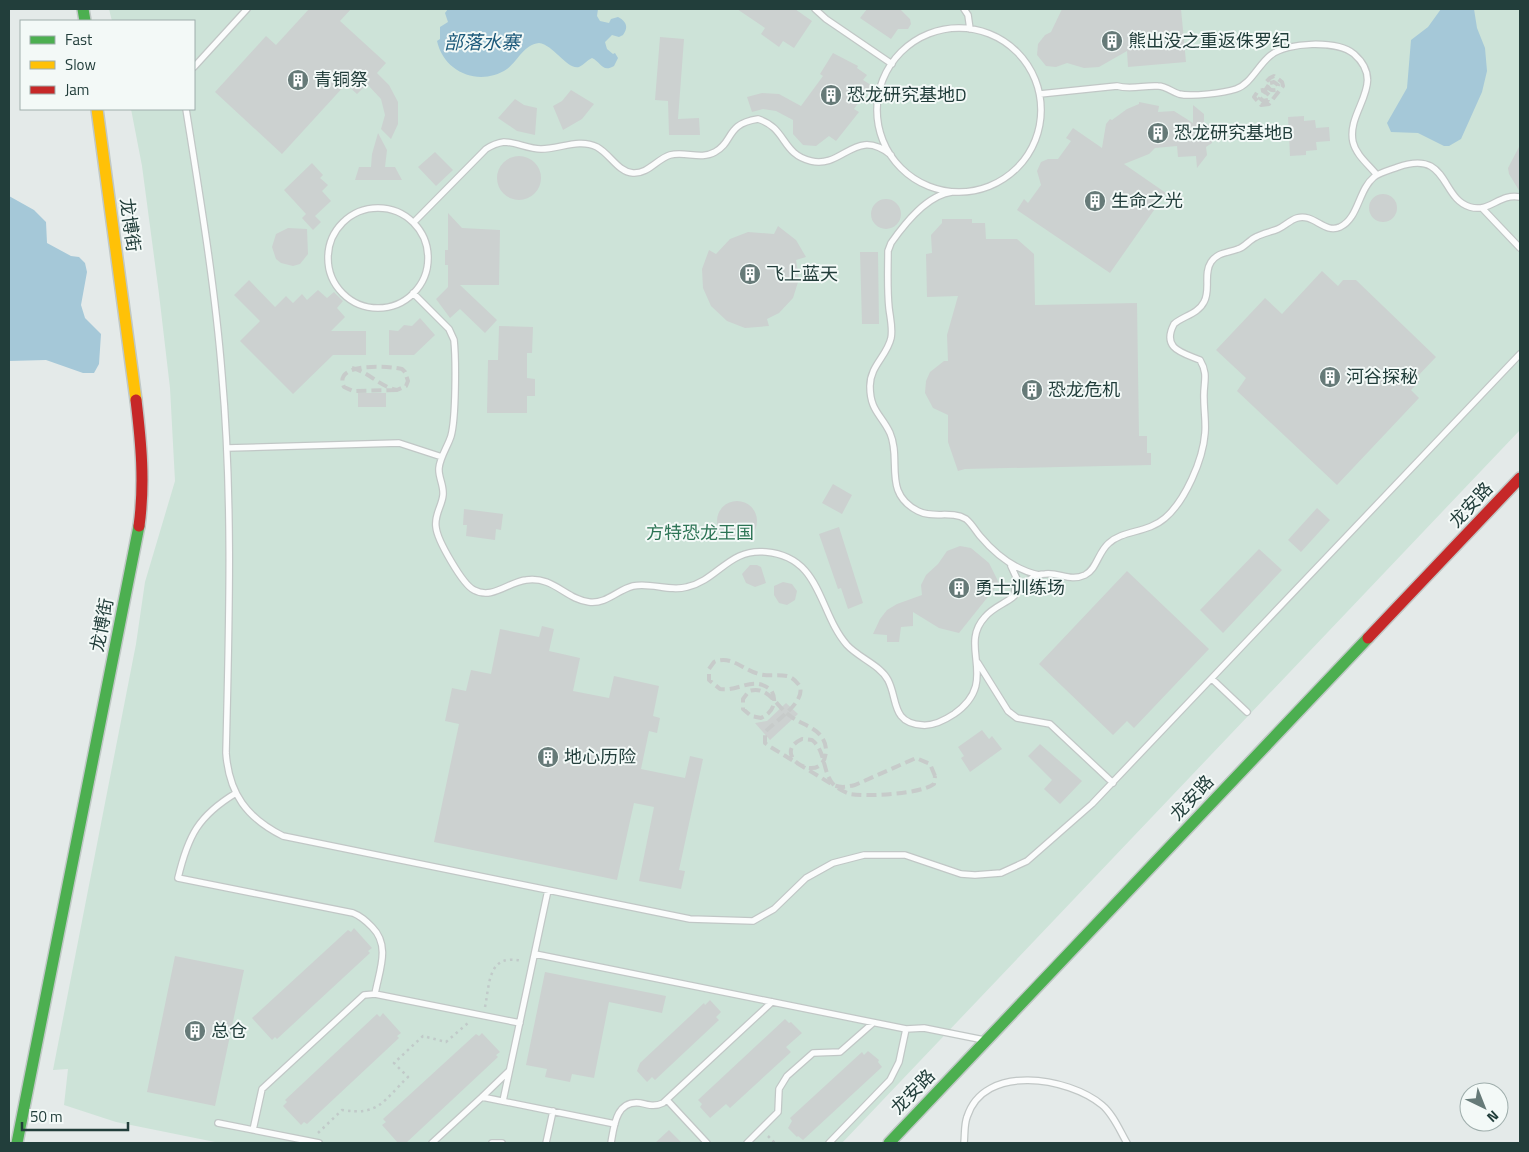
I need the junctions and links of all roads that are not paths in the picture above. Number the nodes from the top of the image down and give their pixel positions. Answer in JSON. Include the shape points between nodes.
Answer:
{"nodes":[{"id":1,"x":247,"y":9,"type":"edge"},
{"id":2,"x":815,"y":9,"type":"edge"},
{"id":3,"x":964,"y":9,"type":"edge"},
{"id":4,"x":970,"y":29,"type":"junction"},
{"id":5,"x":892,"y":64,"type":"junction"},
{"id":6,"x":195,"y":66,"type":"edge"},
{"id":7,"x":1040,"y":94,"type":"junction"},
{"id":8,"x":97,"y":110,"type":"edge"},
{"id":9,"x":186,"y":110,"type":"edge"},
{"id":10,"x":891,"y":155,"type":"junction"},
{"id":11,"x":1378,"y":175,"type":"junction"},
{"id":12,"x":952,"y":192,"type":"junction"},
{"id":13,"x":1520,"y":196,"type":"edge"},
{"id":14,"x":1482,"y":208,"type":"junction"},
{"id":15,"x":414,"y":222,"type":"junction"},
{"id":16,"x":1520,"y":248,"type":"edge"},
{"id":17,"x":413,"y":293,"type":"junction"},
{"id":18,"x":1520,"y":354,"type":"edge"},
{"id":19,"x":227,"y":448,"type":"junction"},
{"id":20,"x":442,"y":457,"type":"junction"},
{"id":21,"x":1520,"y":478,"type":"edge"},
{"id":22,"x":1008,"y":562,"type":"junction"},
{"id":23,"x":1039,"y":574,"type":"junction"},
{"id":24,"x":1011,"y":599,"type":"junction"},
{"id":25,"x":977,"y":662,"type":"junction"},
{"id":26,"x":1212,"y":678,"type":"junction"},
{"id":27,"x":1247,"y":712,"type":"dead end"},
{"id":28,"x":1113,"y":783,"type":"junction"},
{"id":29,"x":236,"y":793,"type":"junction"},
{"id":30,"x":548,"y":890,"type":"junction"},
{"id":31,"x":535,"y":954,"type":"junction"},
{"id":32,"x":375,"y":994,"type":"junction"},
{"id":33,"x":772,"y":1002,"type":"junction"},
{"id":34,"x":520,"y":1023,"type":"junction"},
{"id":35,"x":874,"y":1023,"type":"junction"},
{"id":36,"x":906,"y":1029,"type":"junction"},
{"id":37,"x":987,"y":1040,"type":"junction"},
{"id":38,"x":510,"y":1071,"type":"junction"},
{"id":39,"x":482,"y":1097,"type":"junction"},
{"id":40,"x":667,"y":1100,"type":"junction"},
{"id":41,"x":503,"y":1101,"type":"junction"},
{"id":42,"x":553,"y":1111,"type":"junction"},
{"id":43,"x":218,"y":1123,"type":"dead end"},
{"id":44,"x":615,"y":1124,"type":"junction"},
{"id":45,"x":253,"y":1130,"type":"junction"},
{"id":46,"x":17,"y":1143,"type":"edge"},
{"id":47,"x":319,"y":1143,"type":"edge"},
{"id":48,"x":432,"y":1143,"type":"edge"},
{"id":49,"x":492,"y":1143,"type":"edge"},
{"id":50,"x":502,"y":1143,"type":"edge"},
{"id":51,"x":546,"y":1143,"type":"edge"},
{"id":52,"x":611,"y":1143,"type":"edge"},
{"id":53,"x":707,"y":1143,"type":"edge"},
{"id":54,"x":747,"y":1143,"type":"edge"},
{"id":55,"x":829,"y":1143,"type":"edge"},
{"id":56,"x":889,"y":1143,"type":"edge"},
{"id":57,"x":964,"y":1143,"type":"edge"},
{"id":58,"x":1127,"y":1143,"type":"edge"}],
"edges":[{"from":1,"to":6,"type":"lane"},
{"from":2,"to":5,"type":"lane"},
{"from":3,"to":4,"type":"lane"},
{"from":4,"to":5,"type":"lane","via":[[953,28],[926,35],[904,50]]},
{"from":4,"to":7,"type":"lane","via":[[992,35],[1015,49],[1032,71]]},
{"from":5,"to":10,"type":"lane","via":[[882,84],[877,110],[882,137]]},
{"from":7,"to":11,"type":"lane","via":[[1117,86],[1161,86],[1187,95],[1230,90],[1244,84],[1277,51],[1324,45],[1343,47],[1360,62],[1366,75],[1367,91],[1355,117],[1352,135],[1358,152]]},
{"from":7,"to":12,"type":"lane","via":[[1037,136],[1020,165],[992,185],[979,190]]},
{"from":8,"to":46,"type":"main road","name":"龙博街","via":[[141,440],[143,495],[137,539]]},
{"from":9,"to":19,"type":"lane","via":[[212,286]]},
{"from":10,"to":12,"type":"lane","via":[[914,179]]},
{"from":10,"to":15,"type":"lane","via":[[877,146],[862,145],[828,160],[812,162],[792,152],[777,129],[758,119],[735,128],[716,152],[699,156],[670,155],[637,173],[624,170],[605,152],[590,144],[541,149],[502,142],[486,149]]},
{"from":11,"to":14,"type":"lane","via":[[1413,163],[1423,164],[1439,172],[1463,203]]},
{"from":11,"to":23,"type":"lane","via":[[1365,188],[1347,222],[1339,227],[1327,228],[1312,218],[1298,218],[1257,236],[1239,249],[1223,252],[1211,262],[1204,303],[1174,324],[1170,336],[1177,351],[1200,360],[1207,376],[1203,444],[1188,489],[1173,510],[1156,524],[1114,538],[1085,575],[1069,578]]},
{"from":12,"to":22,"type":"lane","via":[[929,201],[891,243],[888,251],[891,337],[872,374],[870,395],[876,415],[890,432],[894,479],[903,498],[918,511],[930,515],[961,516],[968,520],[989,547]]},
{"from":13,"to":14,"type":"lane","via":[[1509,195]]},
{"from":14,"to":16,"type":"lane"},
{"from":15,"to":17,"type":"lane","via":[[425,239],[428,260],[423,280]]},
{"from":15,"to":17,"type":"lane","via":[[396,210],[375,207],[360,211],[339,226],[328,255],[336,285],[360,305],[391,306]]},
{"from":17,"to":20,"type":"lane","via":[[449,329],[454,340],[453,428]]},
{"from":18,"to":26,"type":"lane"},
{"from":19,"to":20,"type":"lane","via":[[399,443]]},
{"from":19,"to":29,"type":"lane","via":[[230,598],[226,754]]},
{"from":20,"to":25,"type":"lane","via":[[438,468],[443,496],[435,519],[437,538],[464,582],[474,591],[489,593],[533,580],[550,583],[582,600],[601,601],[635,586],[686,588],[738,555],[768,552],[794,561],[807,572],[819,590],[838,634],[854,653],[883,673],[889,681],[895,707],[911,722],[928,725],[948,718],[966,705],[979,675]]},
{"from":21,"to":37,"type":"main road","name":"龙安路"},
{"from":22,"to":23,"type":"lane"},
{"from":22,"to":24,"type":"lane","via":[[1017,579]]},
{"from":23,"to":24,"type":"lane"},
{"from":24,"to":25,"type":"lane","via":[[985,616],[979,624],[974,643]]},
{"from":25,"to":28,"type":"lane","via":[[1008,711],[1017,718],[1050,724]]},
{"from":26,"to":27,"type":"lane"},
{"from":26,"to":28,"type":"lane"},
{"from":28,"to":30,"type":"lane","via":[[1039,852],[1014,868],[975,875],[905,855],[864,855],[834,863],[806,878],[774,910],[753,921],[690,919]]},
{"from":29,"to":30,"type":"lane","via":[[256,820],[283,836]]},
{"from":29,"to":32,"type":"lane","via":[[202,819],[188,843],[178,878],[353,913],[362,918],[377,932],[384,946]]},
{"from":30,"to":31,"type":"lane"},
{"from":31,"to":33,"type":"lane"},
{"from":31,"to":34,"type":"lane"},
{"from":32,"to":34,"type":"lane"},
{"from":32,"to":45,"type":"lane","via":[[358,998],[267,1083],[260,1096]]},
{"from":33,"to":35,"type":"lane"},
{"from":33,"to":40,"type":"lane"},
{"from":34,"to":38,"type":"lane"},
{"from":35,"to":36,"type":"lane"},
{"from":35,"to":54,"type":"lane","via":[[845,1049],[834,1054],[814,1053],[786,1076],[780,1089],[778,1112]]},
{"from":36,"to":37,"type":"lane","via":[[924,1028]]},
{"from":36,"to":55,"type":"lane","via":[[899,1062],[890,1080]]},
{"from":37,"to":56,"type":"main road","name":"龙安路"},
{"from":38,"to":39,"type":"lane"},
{"from":38,"to":41,"type":"lane"},
{"from":39,"to":41,"type":"lane"},
{"from":39,"to":48,"type":"lane"},
{"from":40,"to":44,"type":"lane","via":[[659,1105],[626,1105],[618,1112]]},
{"from":40,"to":53,"type":"lane"},
{"from":41,"to":42,"type":"lane"},
{"from":42,"to":44,"type":"lane"},
{"from":42,"to":51,"type":"lane"},
{"from":43,"to":45,"type":"lane"},
{"from":44,"to":52,"type":"lane"},
{"from":45,"to":47,"type":"lane"},
{"from":49,"to":50,"type":"lane"},
{"from":57,"to":58,"type":"lane","via":[[967,1117],[976,1100],[991,1086],[1015,1080],[1046,1082],[1079,1091],[1103,1106]]}]}
